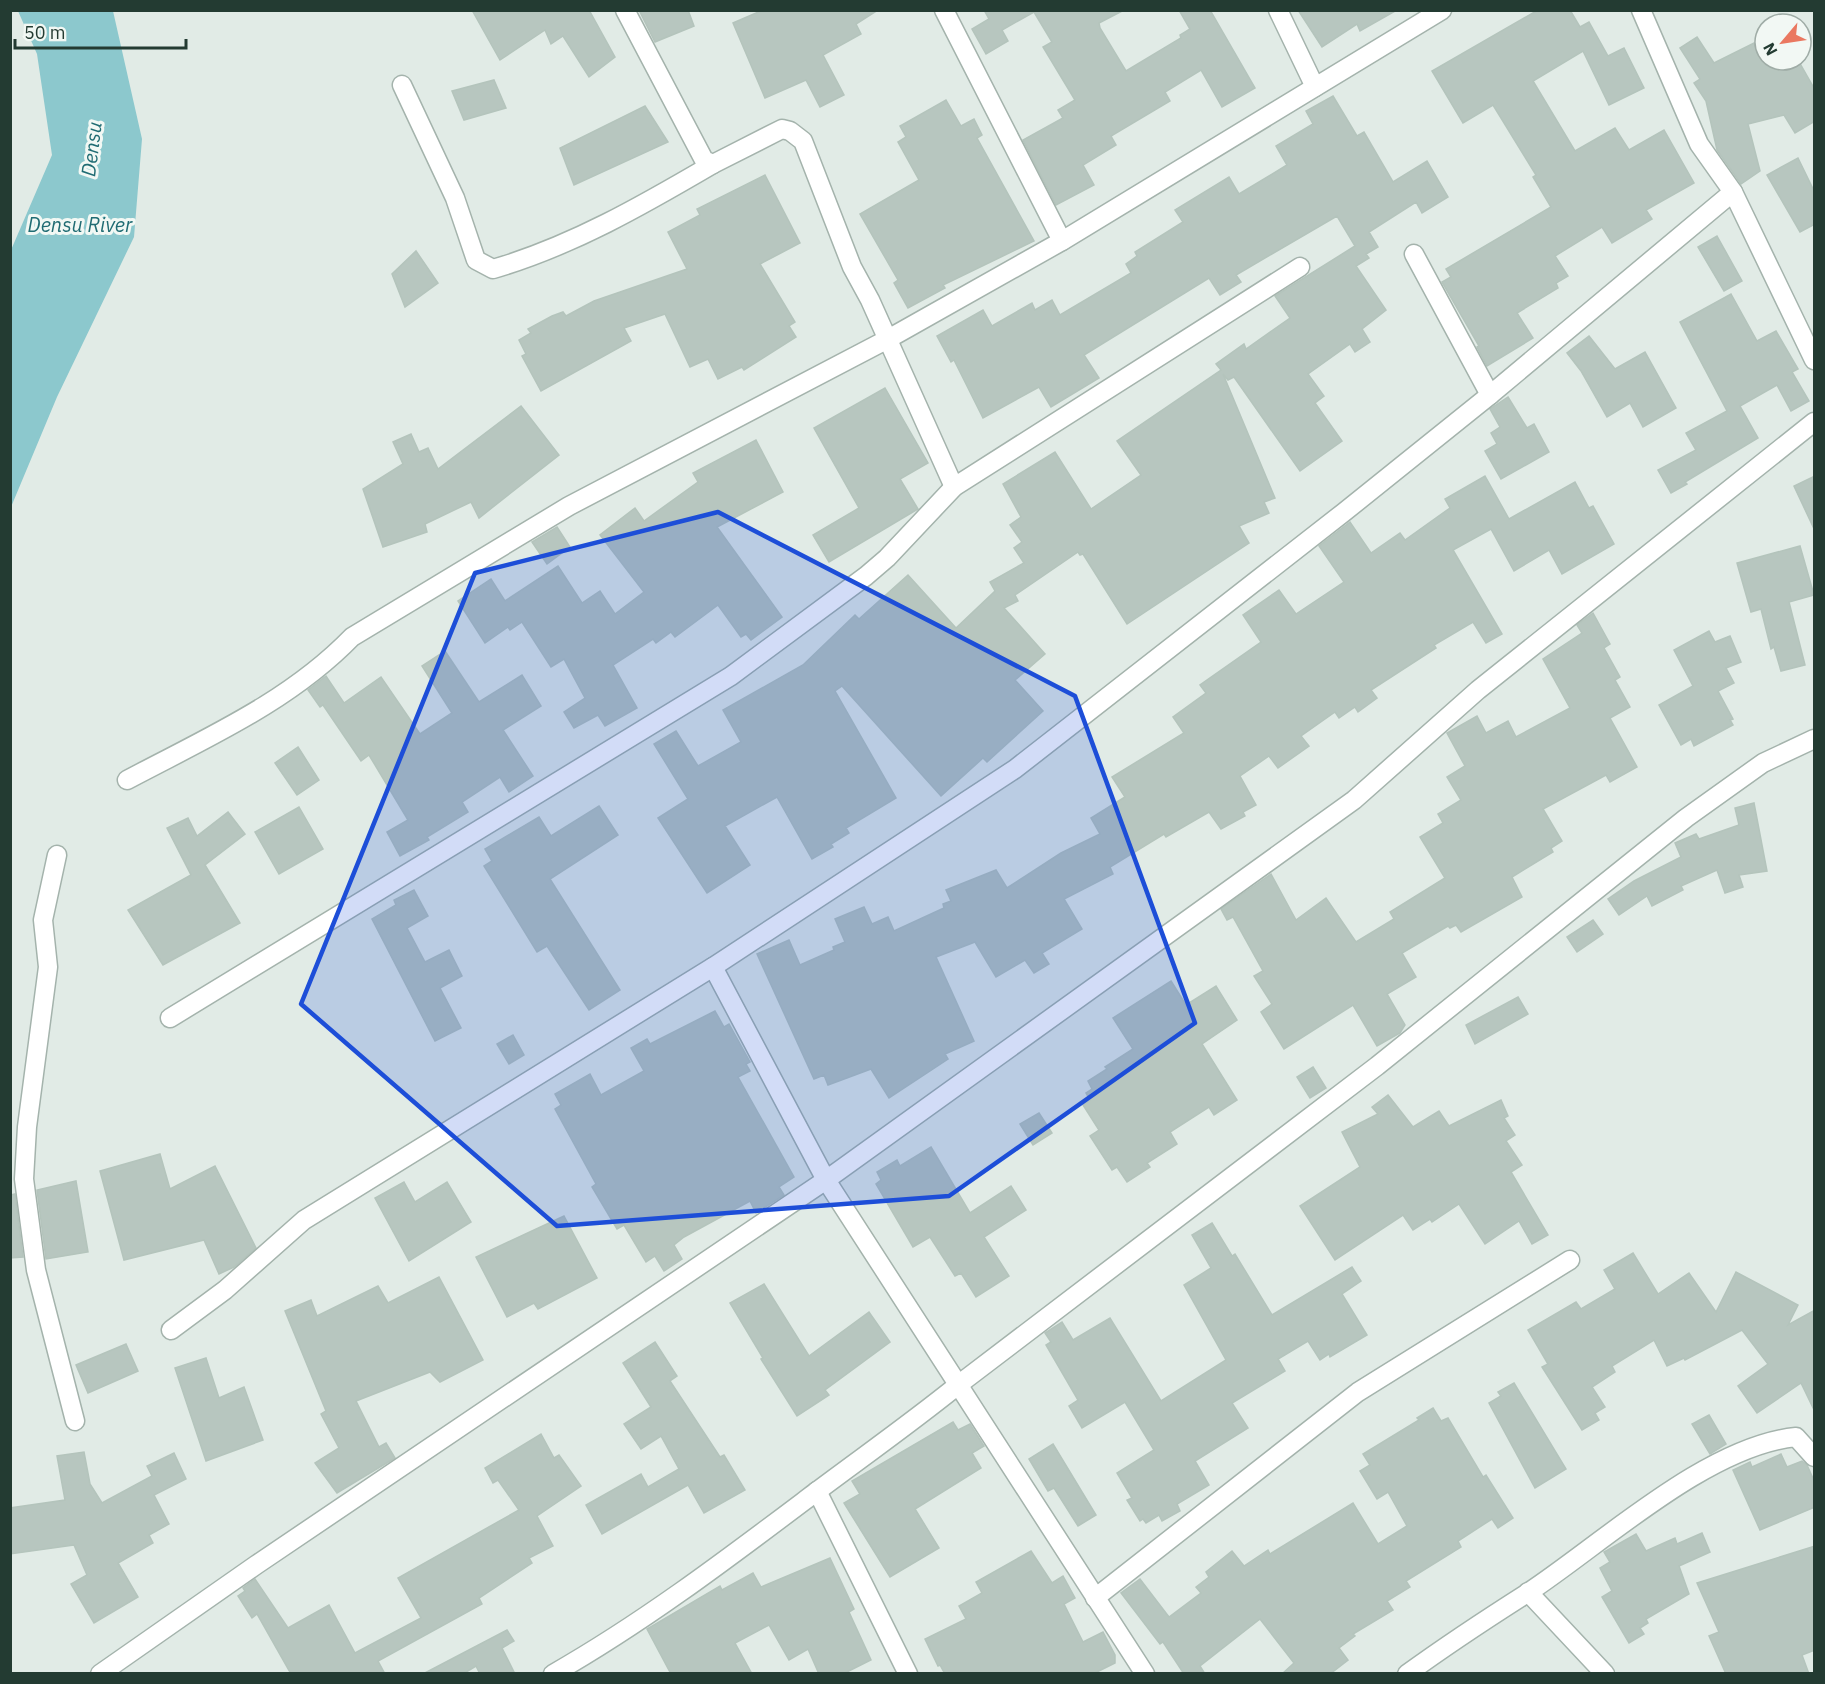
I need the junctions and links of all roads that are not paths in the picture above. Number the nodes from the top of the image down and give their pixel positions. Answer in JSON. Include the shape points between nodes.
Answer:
{"nodes":[{"id":1,"x":625,"y":10,"type":"edge"},
{"id":2,"x":944,"y":10,"type":"edge"},
{"id":3,"x":1278,"y":10,"type":"edge"},
{"id":4,"x":1442,"y":10,"type":"edge"},
{"id":5,"x":1641,"y":10,"type":"edge"},
{"id":6,"x":402,"y":85,"type":"dead end"},
{"id":7,"x":1315,"y":87,"type":"junction"},
{"id":8,"x":713,"y":164,"type":"junction"},
{"id":9,"x":1733,"y":192,"type":"junction"},
{"id":10,"x":1062,"y":241,"type":"junction"},
{"id":11,"x":1414,"y":254,"type":"dead end"},
{"id":12,"x":1300,"y":267,"type":"dead end"},
{"id":13,"x":888,"y":339,"type":"junction"},
{"id":14,"x":1815,"y":360,"type":"edge"},
{"id":15,"x":1490,"y":395,"type":"junction"},
{"id":16,"x":1815,"y":422,"type":"edge"},
{"id":17,"x":954,"y":487,"type":"junction"},
{"id":18,"x":1814,"y":741,"type":"edge"},
{"id":19,"x":127,"y":780,"type":"dead end"},
{"id":20,"x":57,"y":855,"type":"dead end"},
{"id":21,"x":713,"y":967,"type":"junction"},
{"id":22,"x":170,"y":1018,"type":"dead end"},
{"id":23,"x":826,"y":1180,"type":"junction"},
{"id":24,"x":1570,"y":1260,"type":"dead end"},
{"id":25,"x":171,"y":1330,"type":"dead end"},
{"id":26,"x":958,"y":1385,"type":"junction"},
{"id":27,"x":75,"y":1421,"type":"dead end"},
{"id":28,"x":1815,"y":1457,"type":"edge"},
{"id":29,"x":817,"y":1491,"type":"junction"},
{"id":30,"x":1528,"y":1592,"type":"junction"},
{"id":31,"x":1095,"y":1598,"type":"junction"},
{"id":32,"x":100,"y":1674,"type":"edge"},
{"id":33,"x":553,"y":1674,"type":"edge"},
{"id":34,"x":908,"y":1674,"type":"edge"},
{"id":35,"x":1145,"y":1674,"type":"edge"},
{"id":36,"x":1407,"y":1674,"type":"edge"},
{"id":37,"x":1605,"y":1674,"type":"edge"}],
"edges":[{"from":1,"to":8,"type":"street","via":[[704,160]]},
{"from":2,"to":10,"type":"street"},
{"from":3,"to":7,"type":"street"},
{"from":4,"to":7,"type":"street"},
{"from":5,"to":9,"type":"street","via":[[1699,144]]},
{"from":6,"to":8,"type":"street","via":[[455,198],[476,260],[493,269],[623,217]]},
{"from":7,"to":10,"type":"street"},
{"from":8,"to":13,"type":"street","via":[[782,129],[802,141],[852,267]]},
{"from":9,"to":14,"type":"street"},
{"from":9,"to":15,"type":"street"},
{"from":10,"to":13,"type":"street"},
{"from":11,"to":15,"type":"street"},
{"from":12,"to":17,"type":"street"},
{"from":13,"to":17,"type":"street"},
{"from":13,"to":19,"type":"street","via":[[569,506],[352,637],[329,660],[264,708]]},
{"from":15,"to":21,"type":"street","via":[[1014,769]]},
{"from":16,"to":23,"type":"street","via":[[1478,690],[1353,800]]},
{"from":17,"to":22,"type":"street","via":[[888,558],[731,676]]},
{"from":18,"to":26,"type":"street","via":[[1764,763],[1686,818],[1377,1066]]},
{"from":20,"to":27,"type":"street","via":[[43,920],[48,967],[24,1179],[36,1270]]},
{"from":21,"to":23,"type":"street"},
{"from":21,"to":25,"type":"street","via":[[304,1220],[225,1290]]},
{"from":23,"to":26,"type":"street"},
{"from":23,"to":32,"type":"street"},
{"from":24,"to":31,"type":"street","via":[[1358,1392]]},
{"from":26,"to":29,"type":"street"},
{"from":26,"to":31,"type":"street"},
{"from":28,"to":30,"type":"street","via":[[1796,1437],[1754,1446],[1706,1470],[1643,1510]]},
{"from":29,"to":33,"type":"street","via":[[745,1547]]},
{"from":29,"to":34,"type":"street"},
{"from":30,"to":36,"type":"street"},
{"from":30,"to":37,"type":"street"},
{"from":31,"to":35,"type":"street"}]}
